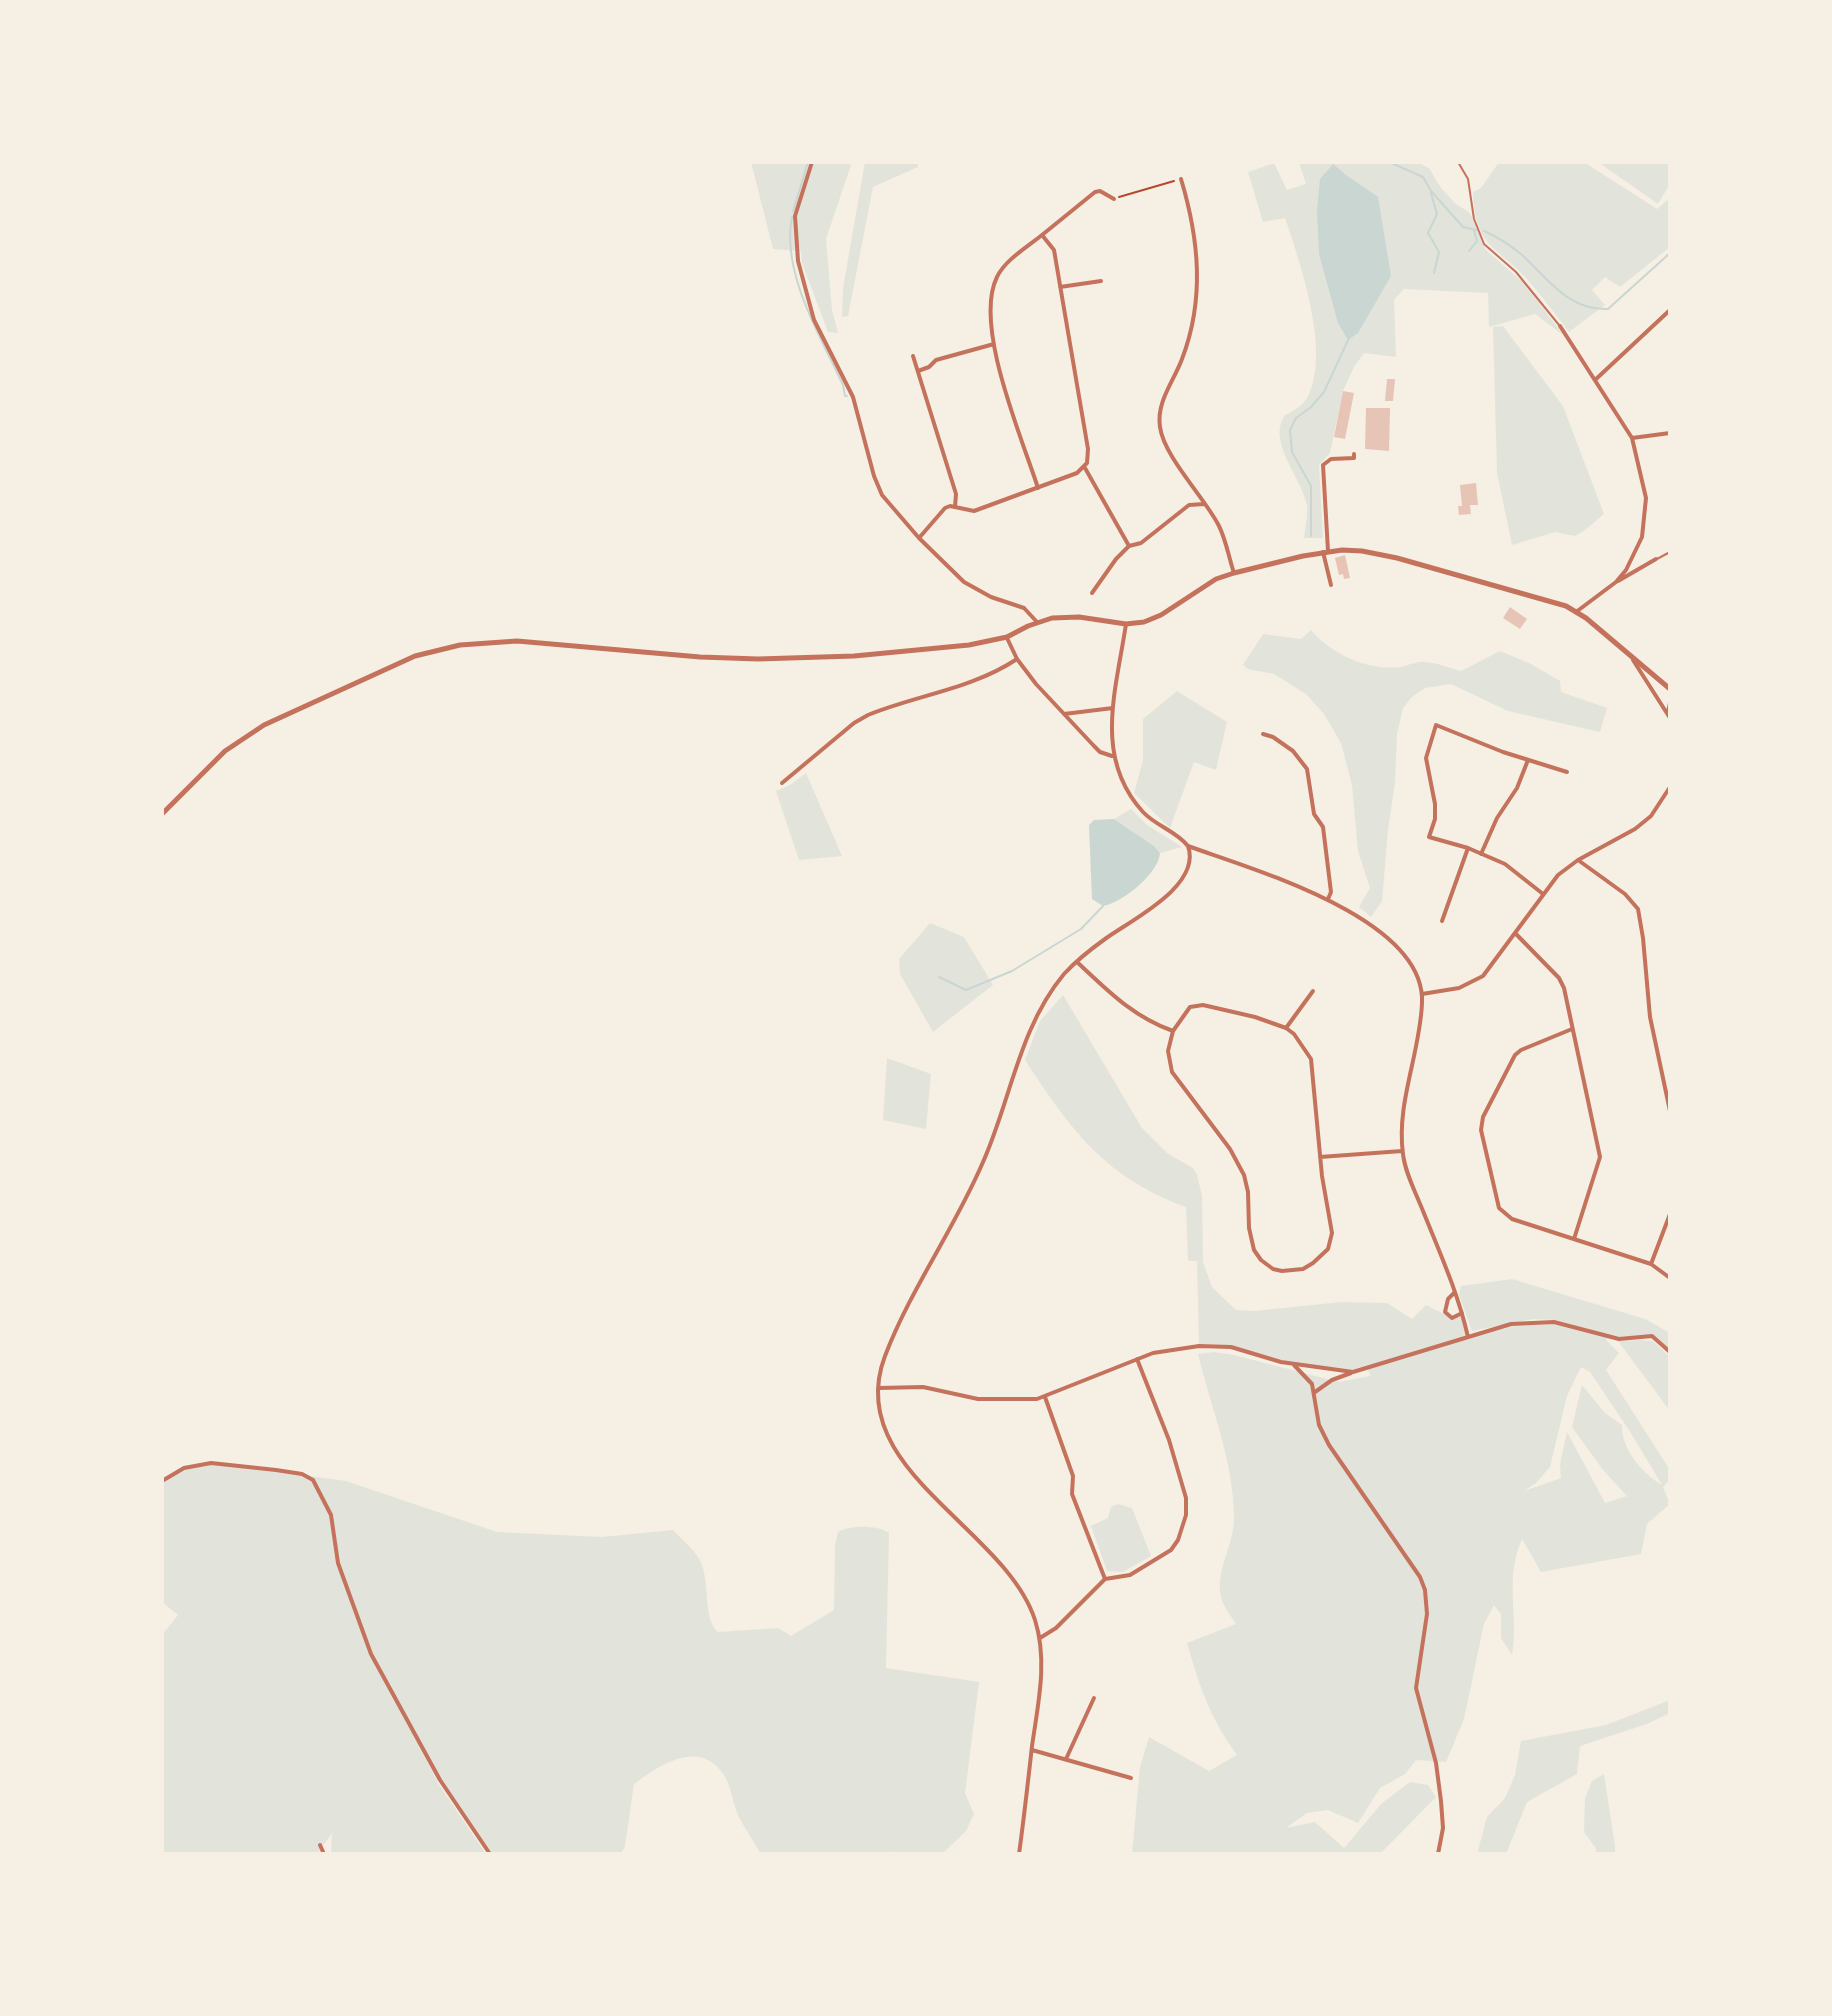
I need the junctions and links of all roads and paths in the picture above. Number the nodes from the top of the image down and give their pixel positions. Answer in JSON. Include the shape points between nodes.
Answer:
{"nodes":[{"id":1,"x":812,"y":162,"type":"edge"},
{"id":2,"x":1458,"y":162,"type":"edge"},
{"id":3,"x":1181,"y":179,"type":"joint"},
{"id":4,"x":1114,"y":199,"type":"joint"},
{"id":5,"x":1042,"y":235,"type":"junction"},
{"id":6,"x":1101,"y":281,"type":"dead end"},
{"id":7,"x":1060,"y":287,"type":"junction"},
{"id":8,"x":1670,"y":310,"type":"edge"},
{"id":9,"x":1560,"y":326,"type":"joint"},
{"id":10,"x":994,"y":344,"type":"junction"},
{"id":11,"x":913,"y":356,"type":"dead end"},
{"id":12,"x":917,"y":371,"type":"junction"},
{"id":13,"x":1595,"y":380,"type":"junction"},
{"id":14,"x":1670,"y":433,"type":"edge"},
{"id":15,"x":1632,"y":438,"type":"junction"},
{"id":16,"x":1354,"y":454,"type":"dead end"},
{"id":17,"x":1084,"y":468,"type":"junction"},
{"id":18,"x":1038,"y":488,"type":"junction"},
{"id":19,"x":1204,"y":504,"type":"junction"},
{"id":20,"x":955,"y":507,"type":"junction"},
{"id":21,"x":919,"y":538,"type":"junction"},
{"id":22,"x":1129,"y":546,"type":"junction"},
{"id":23,"x":1325,"y":552,"type":"junction"},
{"id":24,"x":1670,"y":552,"type":"edge"},
{"id":25,"x":1656,"y":559,"type":"joint"},
{"id":26,"x":1234,"y":573,"type":"junction"},
{"id":27,"x":1616,"y":582,"type":"junction"},
{"id":28,"x":1331,"y":585,"type":"dead end"},
{"id":29,"x":1092,"y":593,"type":"dead end"},
{"id":30,"x":1576,"y":612,"type":"junction"},
{"id":31,"x":1037,"y":622,"type":"junction"},
{"id":32,"x":1126,"y":624,"type":"junction"},
{"id":33,"x":1007,"y":637,"type":"junction"},
{"id":34,"x":1630,"y":656,"type":"junction"},
{"id":35,"x":1017,"y":659,"type":"junction"},
{"id":36,"x":1670,"y":689,"type":"edge"},
{"id":37,"x":1670,"y":703,"type":"edge"},
{"id":38,"x":1113,"y":708,"type":"junction"},
{"id":39,"x":1064,"y":714,"type":"junction"},
{"id":40,"x":1670,"y":718,"type":"edge"},
{"id":41,"x":1263,"y":734,"type":"dead end"},
{"id":42,"x":1112,"y":756,"type":"junction"},
{"id":43,"x":1528,"y":760,"type":"junction"},
{"id":44,"x":1567,"y":772,"type":"dead end"},
{"id":45,"x":782,"y":783,"type":"dead end"},
{"id":46,"x":1670,"y":787,"type":"edge"},
{"id":47,"x":162,"y":814,"type":"edge"},
{"id":48,"x":1188,"y":846,"type":"junction"},
{"id":49,"x":1468,"y":848,"type":"junction"},
{"id":50,"x":1481,"y":854,"type":"junction"},
{"id":51,"x":1578,"y":860,"type":"junction"},
{"id":52,"x":1543,"y":894,"type":"junction"},
{"id":53,"x":1328,"y":899,"type":"junction"},
{"id":54,"x":1442,"y":921,"type":"dead end"},
{"id":55,"x":1516,"y":934,"type":"junction"},
{"id":56,"x":1077,"y":962,"type":"junction"},
{"id":57,"x":1313,"y":991,"type":"dead end"},
{"id":58,"x":1422,"y":994,"type":"junction"},
{"id":59,"x":1286,"y":1028,"type":"junction"},
{"id":60,"x":1572,"y":1029,"type":"junction"},
{"id":61,"x":1173,"y":1031,"type":"junction"},
{"id":62,"x":1670,"y":1111,"type":"edge"},
{"id":63,"x":1402,"y":1151,"type":"junction"},
{"id":64,"x":1320,"y":1157,"type":"junction"},
{"id":65,"x":1670,"y":1214,"type":"edge"},
{"id":66,"x":1574,"y":1239,"type":"junction"},
{"id":67,"x":1651,"y":1264,"type":"junction"},
{"id":68,"x":1670,"y":1278,"type":"edge"},
{"id":69,"x":1455,"y":1292,"type":"junction"},
{"id":70,"x":1462,"y":1312,"type":"junction"},
{"id":71,"x":1468,"y":1337,"type":"junction"},
{"id":72,"x":1670,"y":1352,"type":"edge"},
{"id":73,"x":1137,"y":1359,"type":"junction"},
{"id":74,"x":1293,"y":1364,"type":"junction"},
{"id":75,"x":1353,"y":1372,"type":"junction"},
{"id":76,"x":879,"y":1388,"type":"junction"},
{"id":77,"x":1315,"y":1392,"type":"junction"},
{"id":78,"x":1045,"y":1397,"type":"junction"},
{"id":79,"x":162,"y":1481,"type":"edge"},
{"id":80,"x":1105,"y":1579,"type":"junction"},
{"id":81,"x":1040,"y":1638,"type":"junction"},
{"id":82,"x":1094,"y":1698,"type":"dead end"},
{"id":83,"x":1032,"y":1750,"type":"junction"},
{"id":84,"x":1066,"y":1759,"type":"junction"},
{"id":85,"x":1131,"y":1778,"type":"dead end"},
{"id":86,"x":320,"y":1845,"type":"dead end"},
{"id":87,"x":324,"y":1854,"type":"edge"},
{"id":88,"x":490,"y":1854,"type":"edge"},
{"id":89,"x":1019,"y":1854,"type":"edge"},
{"id":90,"x":1438,"y":1854,"type":"edge"}],
"edges":[{"from":1,"to":21,"type":"street","via":[[794,231],[807,296],[819,332],[848,383],[882,495]]},
{"from":2,"to":9,"type":"lane","via":[[1468,179],[1484,244],[1532,288]]},
{"from":3,"to":4,"type":"path"},
{"from":3,"to":19,"type":"street","via":[[1192,220],[1197,288],[1191,332],[1163,400],[1159,425]]},
{"from":4,"to":5,"type":"street","via":[[1095,192]]},
{"from":5,"to":7,"type":"street","via":[[1054,250]]},
{"from":5,"to":10,"type":"street","via":[[997,275],[990,314]]},
{"from":6,"to":7,"type":"street"},
{"from":7,"to":17,"type":"street","via":[[1088,449]]},
{"from":8,"to":13,"type":"street"},
{"from":9,"to":13,"type":"street"},
{"from":10,"to":12,"type":"street","via":[[936,360]]},
{"from":10,"to":18,"type":"street"},
{"from":11,"to":12,"type":"street"},
{"from":12,"to":20,"type":"street","via":[[956,494]]},
{"from":13,"to":15,"type":"street"},
{"from":14,"to":15,"type":"street"},
{"from":15,"to":27,"type":"street","via":[[1646,498],[1645,526]]},
{"from":16,"to":23,"type":"street","via":[[1323,465]]},
{"from":17,"to":18,"type":"street"},
{"from":17,"to":22,"type":"street"},
{"from":18,"to":20,"type":"street","via":[[974,511]]},
{"from":19,"to":22,"type":"street","via":[[1189,505],[1141,543]]},
{"from":19,"to":26,"type":"street","via":[[1221,530]]},
{"from":20,"to":21,"type":"street","via":[[945,508]]},
{"from":21,"to":31,"type":"street","via":[[964,582],[1024,608]]},
{"from":22,"to":29,"type":"street"},
{"from":23,"to":26,"type":"street"},
{"from":23,"to":28,"type":"street"},
{"from":23,"to":30,"type":"street","via":[[1362,551],[1397,558]]},
{"from":24,"to":25,"type":"lane"},
{"from":25,"to":27,"type":"street"},
{"from":26,"to":32,"type":"street","via":[[1196,590],[1152,620]]},
{"from":27,"to":30,"type":"street"},
{"from":30,"to":34,"type":"street"},
{"from":31,"to":32,"type":"street","via":[[1079,617]]},
{"from":31,"to":33,"type":"street"},
{"from":32,"to":38,"type":"street"},
{"from":33,"to":35,"type":"street"},
{"from":33,"to":47,"type":"street","via":[[812,658],[700,657],[517,641],[436,650],[264,725],[225,751]]},
{"from":34,"to":36,"type":"street"},
{"from":34,"to":40,"type":"street"},
{"from":35,"to":39,"type":"street"},
{"from":35,"to":45,"type":"street","via":[[975,681],[868,715]]},
{"from":37,"to":40,"type":"street"},
{"from":38,"to":39,"type":"street"},
{"from":38,"to":42,"type":"street"},
{"from":39,"to":42,"type":"street","via":[[1100,752]]},
{"from":41,"to":53,"type":"street","via":[[1293,751],[1307,769],[1314,814],[1323,827]]},
{"from":42,"to":48,"type":"street","via":[[1132,799]]},
{"from":43,"to":44,"type":"street"},
{"from":43,"to":49,"type":"street","via":[[1436,725],[1426,758],[1435,804],[1429,837]]},
{"from":43,"to":50,"type":"street"},
{"from":46,"to":51,"type":"street","via":[[1635,829]]},
{"from":48,"to":53,"type":"street"},
{"from":48,"to":56,"type":"street","via":[[1187,866],[1166,897]]},
{"from":49,"to":50,"type":"street"},
{"from":49,"to":54,"type":"street"},
{"from":50,"to":52,"type":"street","via":[[1505,864]]},
{"from":51,"to":52,"type":"street"},
{"from":51,"to":62,"type":"street","via":[[1638,909],[1650,1017]]},
{"from":52,"to":55,"type":"street"},
{"from":53,"to":58,"type":"street","via":[[1398,948],[1416,973]]},
{"from":55,"to":58,"type":"street","via":[[1476,981]]},
{"from":55,"to":60,"type":"street","via":[[1559,978]]},
{"from":56,"to":61,"type":"street","via":[[1118,1001]]},
{"from":56,"to":76,"type":"street","via":[[1032,1023],[983,1162],[897,1329]]},
{"from":57,"to":59,"type":"street"},
{"from":58,"to":63,"type":"street"},
{"from":59,"to":61,"type":"street","via":[[1197,1005],[1183,1014]]},
{"from":59,"to":64,"type":"street","via":[[1311,1059]]},
{"from":60,"to":66,"type":"street","via":[[1600,1157]]},
{"from":60,"to":66,"type":"street","via":[[1515,1055],[1481,1130],[1504,1214]]},
{"from":61,"to":64,"type":"street","via":[[1168,1051],[1172,1072],[1244,1175],[1252,1245],[1273,1269],[1303,1269],[1328,1249],[1331,1226]]},
{"from":63,"to":64,"type":"street"},
{"from":63,"to":69,"type":"street"},
{"from":65,"to":67,"type":"street"},
{"from":66,"to":67,"type":"street"},
{"from":67,"to":68,"type":"street"},
{"from":69,"to":70,"type":"street"},
{"from":69,"to":70,"type":"street","via":[[1445,1312],[1452,1318]]},
{"from":70,"to":71,"type":"street"},
{"from":71,"to":72,"type":"street","via":[[1511,1324],[1554,1322],[1619,1339],[1652,1336]]},
{"from":71,"to":75,"type":"street"},
{"from":73,"to":74,"type":"street","via":[[1199,1346],[1231,1347]]},
{"from":73,"to":78,"type":"street"},
{"from":73,"to":80,"type":"street","via":[[1169,1440],[1186,1515],[1171,1550],[1130,1575]]},
{"from":74,"to":75,"type":"street"},
{"from":74,"to":77,"type":"street"},
{"from":75,"to":77,"type":"street"},
{"from":76,"to":78,"type":"street","via":[[923,1387],[992,1400]]},
{"from":76,"to":81,"type":"street","via":[[883,1426],[899,1455],[1014,1580]]},
{"from":77,"to":90,"type":"street","via":[[1319,1425],[1329,1445],[1425,1590],[1427,1631],[1416,1688],[1436,1763],[1443,1828]]},
{"from":78,"to":80,"type":"street","via":[[1073,1476],[1072,1494]]},
{"from":79,"to":88,"type":"street","via":[[184,1468],[211,1463],[302,1474],[313,1480],[331,1515],[341,1573],[371,1654],[440,1780]]},
{"from":80,"to":81,"type":"street"},
{"from":81,"to":83,"type":"street","via":[[1041,1683]]},
{"from":82,"to":84,"type":"street"},
{"from":83,"to":84,"type":"street"},
{"from":83,"to":89,"type":"street"},
{"from":84,"to":85,"type":"street"},
{"from":86,"to":87,"type":"street"}]}
